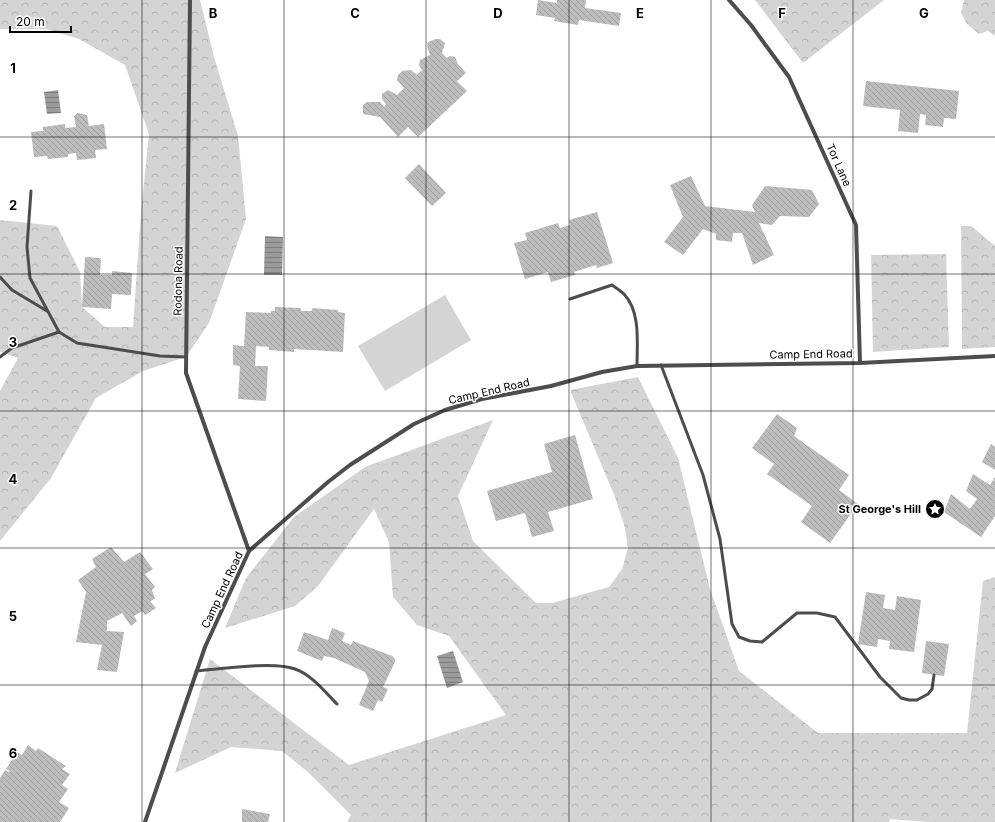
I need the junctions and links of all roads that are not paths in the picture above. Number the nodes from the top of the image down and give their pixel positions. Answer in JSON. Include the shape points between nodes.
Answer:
{"nodes":[{"id":1,"x":190,"y":0,"type":"edge"},
{"id":2,"x":729,"y":0,"type":"edge"},
{"id":3,"x":31,"y":191,"type":"dead end"},
{"id":4,"x":0,"y":277,"type":"edge"},
{"id":5,"x":570,"y":299,"type":"dead end"},
{"id":6,"x":49,"y":312,"type":"junction"},
{"id":7,"x":59,"y":332,"type":"junction"},
{"id":8,"x":995,"y":356,"type":"edge"},
{"id":9,"x":0,"y":357,"type":"edge"},
{"id":10,"x":186,"y":357,"type":"junction"},
{"id":11,"x":860,"y":363,"type":"junction"},
{"id":12,"x":661,"y":364,"type":"junction"},
{"id":13,"x":637,"y":366,"type":"junction"},
{"id":14,"x":250,"y":551,"type":"junction"},
{"id":15,"x":196,"y":671,"type":"junction"},
{"id":16,"x":934,"y":675,"type":"dead end"},
{"id":17,"x":338,"y":704,"type":"dead end"},
{"id":18,"x":145,"y":822,"type":"edge"}],
"edges":[{"from":1,"to":10,"type":"street","name":"Rodona Road"},
{"from":2,"to":11,"type":"street","name":"Tor Lane","via":[[789,77],[856,225]]},
{"from":3,"to":6,"type":"lane","via":[[27,247],[30,278]]},
{"from":4,"to":6,"type":"lane","via":[[12,290]]},
{"from":5,"to":13,"type":"lane","via":[[612,285],[625,295],[633,311],[637,332]]},
{"from":6,"to":7,"type":"lane"},
{"from":7,"to":9,"type":"lane","via":[[12,348]]},
{"from":7,"to":10,"type":"lane","via":[[77,343],[160,356]]},
{"from":8,"to":11,"type":"street","name":"Camp End Road"},
{"from":10,"to":14,"type":"street","name":"Rodona Road","via":[[186,374]]},
{"from":11,"to":12,"type":"street","name":"Camp End Road"},
{"from":12,"to":13,"type":"street","name":"Camp End Road"},
{"from":12,"to":16,"type":"lane","via":[[704,474],[720,539],[732,624],[739,637],[750,642],[762,642],[797,613],[817,613],[834,617],[880,677],[902,698],[917,700],[928,694],[932,689]]},
{"from":13,"to":14,"type":"street","name":"Camp End Road","via":[[482,399],[445,410],[414,424],[328,482]]},
{"from":14,"to":15,"type":"street","name":"Camp End Road"},
{"from":15,"to":17,"type":"lane","via":[[263,666],[294,669],[310,678]]},
{"from":15,"to":18,"type":"street","name":"Camp End Road"}]}
